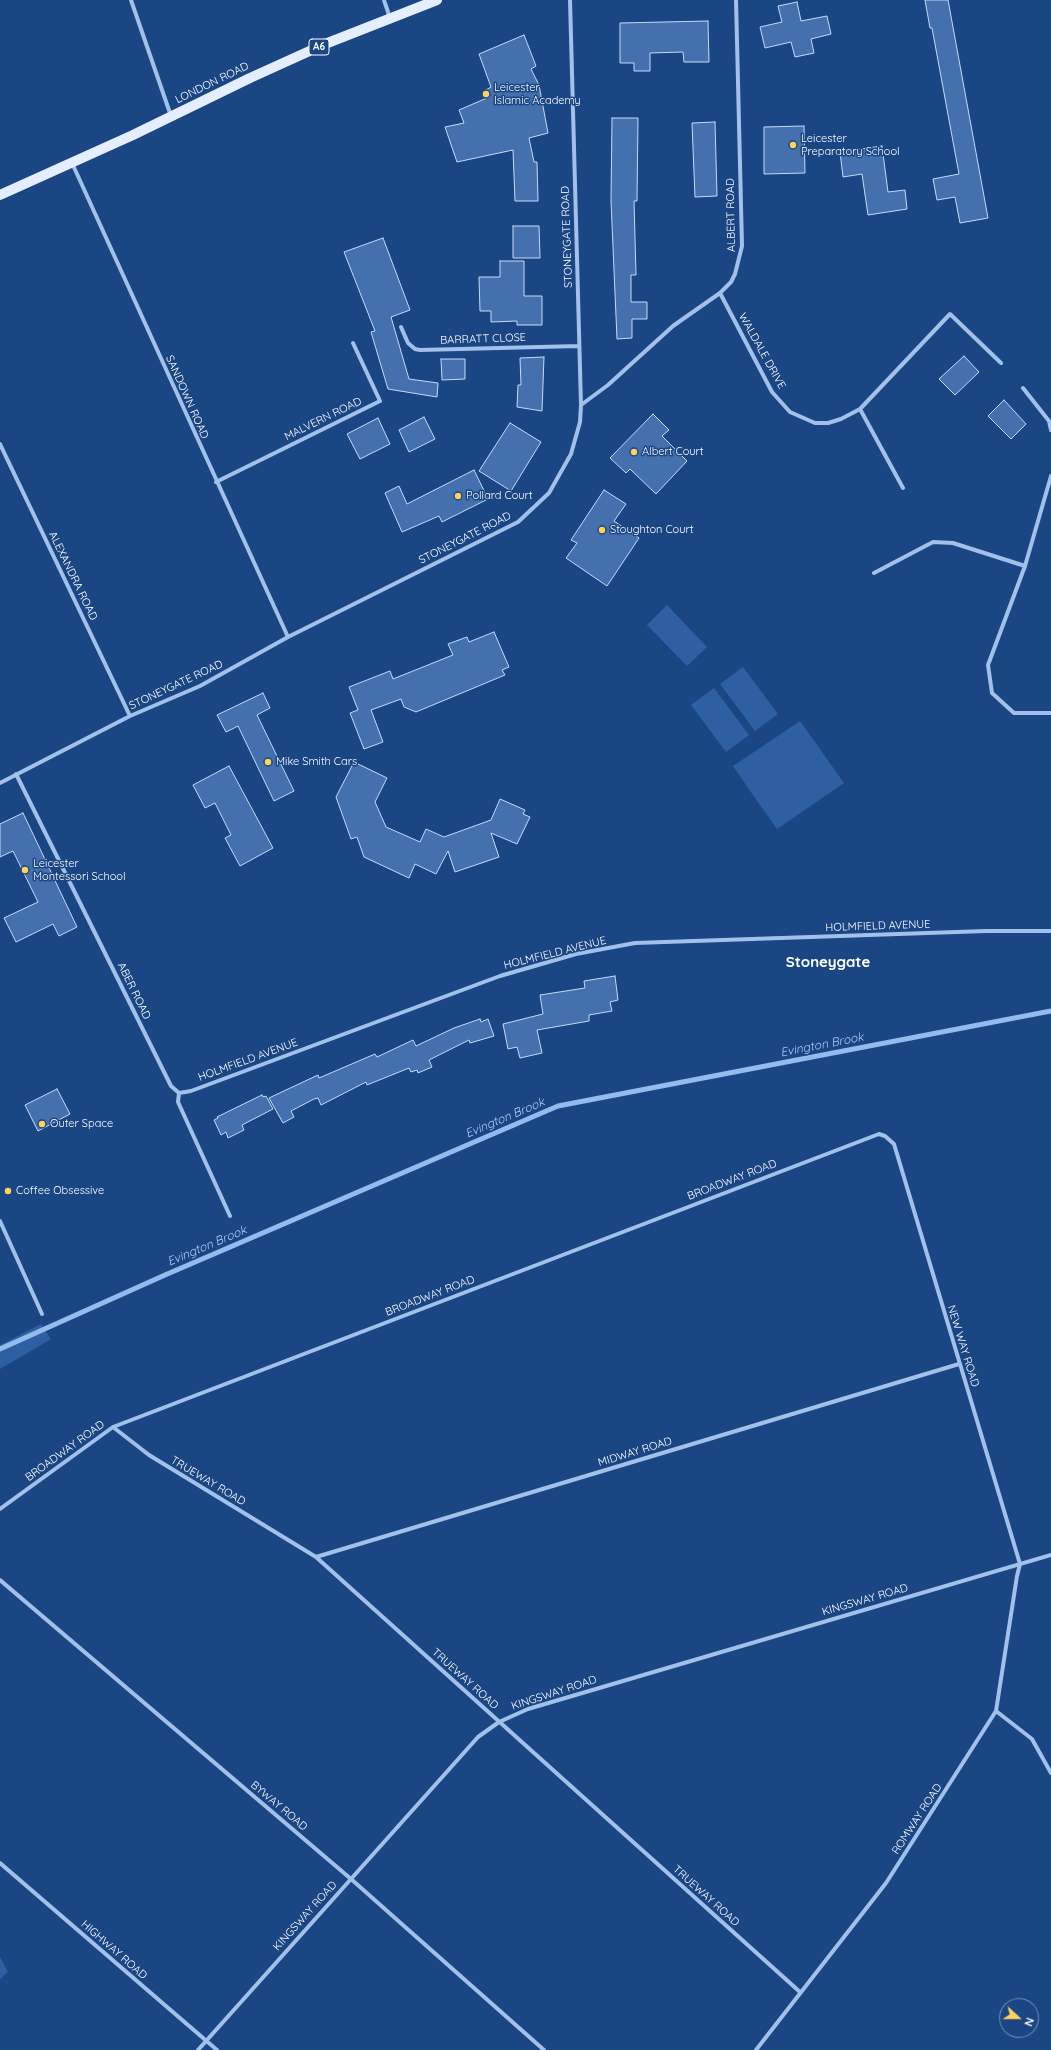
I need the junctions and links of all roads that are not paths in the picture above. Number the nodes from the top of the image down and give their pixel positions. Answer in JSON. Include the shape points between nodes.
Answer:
{"nodes":[{"id":1,"x":131,"y":0,"type":"edge"},
{"id":2,"x":384,"y":0,"type":"edge"},
{"id":3,"x":437,"y":0,"type":"edge"},
{"id":4,"x":570,"y":0,"type":"edge"},
{"id":5,"x":736,"y":0,"type":"edge"},
{"id":6,"x":390,"y":18,"type":"junction"},
{"id":7,"x":171,"y":117,"type":"junction"},
{"id":8,"x":72,"y":163,"type":"junction"},
{"id":9,"x":0,"y":195,"type":"edge"},
{"id":10,"x":720,"y":293,"type":"junction"},
{"id":11,"x":401,"y":326,"type":"dead end"},
{"id":12,"x":353,"y":343,"type":"dead end"},
{"id":13,"x":579,"y":346,"type":"junction"},
{"id":14,"x":1001,"y":363,"type":"dead end"},
{"id":15,"x":1023,"y":388,"type":"dead end"},
{"id":16,"x":581,"y":405,"type":"junction"},
{"id":17,"x":860,"y":409,"type":"junction"},
{"id":18,"x":1051,"y":430,"type":"edge"},
{"id":19,"x":0,"y":444,"type":"edge"},
{"id":20,"x":1051,"y":476,"type":"edge"},
{"id":21,"x":216,"y":482,"type":"junction"},
{"id":22,"x":903,"y":488,"type":"dead end"},
{"id":23,"x":1025,"y":566,"type":"junction"},
{"id":24,"x":874,"y":573,"type":"dead end"},
{"id":25,"x":288,"y":637,"type":"junction"},
{"id":26,"x":1051,"y":713,"type":"edge"},
{"id":27,"x":130,"y":716,"type":"junction"},
{"id":28,"x":16,"y":774,"type":"junction"},
{"id":29,"x":0,"y":782,"type":"edge"},
{"id":30,"x":1051,"y":931,"type":"edge"},
{"id":31,"x":179,"y":1093,"type":"junction"},
{"id":32,"x":885,"y":1136,"type":"joint"},
{"id":33,"x":230,"y":1216,"type":"dead end"},
{"id":34,"x":0,"y":1221,"type":"edge"},
{"id":35,"x":42,"y":1314,"type":"dead end"},
{"id":36,"x":959,"y":1364,"type":"junction"},
{"id":37,"x":113,"y":1427,"type":"junction"},
{"id":38,"x":0,"y":1510,"type":"edge"},
{"id":39,"x":1051,"y":1555,"type":"edge"},
{"id":40,"x":316,"y":1557,"type":"junction"},
{"id":41,"x":1020,"y":1564,"type":"junction"},
{"id":42,"x":0,"y":1580,"type":"edge"},
{"id":43,"x":996,"y":1711,"type":"junction"},
{"id":44,"x":499,"y":1722,"type":"junction"},
{"id":45,"x":1051,"y":1773,"type":"edge"},
{"id":46,"x":0,"y":1863,"type":"edge"},
{"id":47,"x":351,"y":1879,"type":"junction"},
{"id":48,"x":800,"y":1992,"type":"junction"},
{"id":49,"x":205,"y":2041,"type":"junction"},
{"id":50,"x":198,"y":2050,"type":"edge"},
{"id":51,"x":217,"y":2050,"type":"edge"},
{"id":52,"x":544,"y":2050,"type":"edge"},
{"id":53,"x":756,"y":2050,"type":"edge"}],
"edges":[{"from":1,"to":7,"type":"street"},
{"from":2,"to":6,"type":"street"},
{"from":3,"to":6,"type":"main road","name":"LONDON ROAD","number":"A6"},
{"from":4,"to":13,"type":"street","name":"STONEYGATE ROAD"},
{"from":5,"to":10,"type":"street","name":"ALBERT ROAD","via":[[742,246],[735,274]]},
{"from":6,"to":7,"type":"main road","name":"LONDON ROAD","number":"A6","via":[[325,44]]},
{"from":7,"to":8,"type":"main road","name":"LONDON ROAD","number":"A6"},
{"from":8,"to":9,"type":"main road","name":"LONDON ROAD","number":"A6"},
{"from":8,"to":21,"type":"street","name":"SANDOWN ROAD"},
{"from":10,"to":16,"type":"street","name":"ALBERT ROAD","via":[[673,326],[608,385]]},
{"from":10,"to":17,"type":"street","name":"WALDALE DRIVE","via":[[772,392],[790,412],[815,423],[828,423]]},
{"from":11,"to":13,"type":"street","name":"BARRATT CLOSE","via":[[408,343],[420,350]]},
{"from":12,"to":21,"type":"street","name":"MALVERN ROAD","via":[[380,401]]},
{"from":13,"to":16,"type":"street","name":"STONEYGATE ROAD"},
{"from":14,"to":17,"type":"street","name":"WALDALE DRIVE","via":[[950,314]]},
{"from":15,"to":18,"type":"street","via":[[1049,421]]},
{"from":16,"to":25,"type":"street","name":"STONEYGATE ROAD","via":[[576,437],[563,470],[549,493],[518,522]]},
{"from":17,"to":22,"type":"street"},
{"from":19,"to":27,"type":"street","name":"ALEXANDRA ROAD"},
{"from":20,"to":23,"type":"street"},
{"from":21,"to":25,"type":"street","name":"SANDOWN ROAD"},
{"from":23,"to":24,"type":"street","via":[[953,543],[933,542]]},
{"from":23,"to":26,"type":"street","via":[[988,665],[992,694],[1014,713]]},
{"from":25,"to":27,"type":"street","name":"STONEYGATE ROAD","via":[[200,686]]},
{"from":27,"to":28,"type":"street","name":"STONEYGATE ROAD"},
{"from":28,"to":29,"type":"street","name":"STONEYGATE ROAD"},
{"from":28,"to":31,"type":"street","name":"ABER ROAD","via":[[171,1086]]},
{"from":30,"to":31,"type":"street","name":"HOLMFIELD AVENUE","via":[[651,942],[576,954],[500,976]]},
{"from":31,"to":33,"type":"street","name":"ABER ROAD","via":[[178,1102]]},
{"from":32,"to":36,"type":"street","name":"NEW WAY ROAD","via":[[894,1144]]},
{"from":32,"to":37,"type":"street","name":"BROADWAY ROAD","via":[[879,1134],[866,1138]]},
{"from":34,"to":35,"type":"street"},
{"from":36,"to":40,"type":"street","name":"MIDWAY ROAD"},
{"from":36,"to":41,"type":"street","name":"NEW WAY ROAD"},
{"from":37,"to":38,"type":"street","name":"BROADWAY ROAD"},
{"from":37,"to":40,"type":"street","name":"TRUEWAY ROAD","via":[[149,1455]]},
{"from":39,"to":41,"type":"street","name":"KINGSWAY ROAD"},
{"from":40,"to":44,"type":"street","name":"TRUEWAY ROAD"},
{"from":41,"to":43,"type":"street","name":"ROMWAY ROAD"},
{"from":41,"to":44,"type":"street","name":"KINGSWAY ROAD","via":[[528,1709]]},
{"from":42,"to":47,"type":"street","name":"BYWAY ROAD"},
{"from":43,"to":45,"type":"street","via":[[1032,1739]]},
{"from":43,"to":48,"type":"street","name":"ROMWAY ROAD","via":[[886,1884]]},
{"from":44,"to":47,"type":"street","name":"KINGSWAY ROAD","via":[[478,1737]]},
{"from":44,"to":48,"type":"street","name":"TRUEWAY ROAD"},
{"from":46,"to":49,"type":"street","name":"HIGHWAY ROAD"},
{"from":47,"to":49,"type":"street","name":"KINGSWAY ROAD"},
{"from":47,"to":52,"type":"street","name":"BYWAY ROAD"},
{"from":48,"to":53,"type":"street","name":"ROMWAY ROAD"},
{"from":49,"to":50,"type":"street","name":"KINGSWAY ROAD"},
{"from":49,"to":51,"type":"street","name":"HIGHWAY ROAD"}]}
